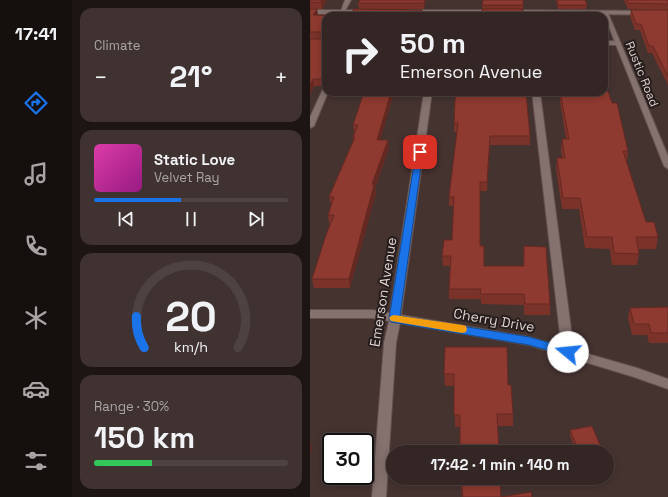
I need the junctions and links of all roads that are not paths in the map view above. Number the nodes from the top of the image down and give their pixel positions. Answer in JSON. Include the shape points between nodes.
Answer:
{"nodes":[{"id":1,"x":348,"y":0,"type":"edge"},
{"id":2,"x":310,"y":12,"type":"edge"},
{"id":3,"x":342,"y":12,"type":"junction"},
{"id":4,"x":372,"y":12,"type":"edge"},
{"id":5,"x":608,"y":13,"type":"edge"},
{"id":6,"x":668,"y":13,"type":"edge"},
{"id":7,"x":608,"y":20,"type":"edge"},
{"id":8,"x":608,"y":43,"type":"edge"},
{"id":9,"x":618,"y":43,"type":"junction"},
{"id":10,"x":323,"y":96,"type":"edge"},
{"id":11,"x":427,"y":96,"type":"edge"},
{"id":12,"x":536,"y":96,"type":"edge"},
{"id":13,"x":310,"y":126,"type":"edge"},
{"id":14,"x":668,"y":166,"type":"edge"},
{"id":15,"x":310,"y":314,"type":"edge"},
{"id":16,"x":394,"y":319,"type":"junction"},
{"id":17,"x":568,"y":352,"type":"junction"},
{"id":18,"x":668,"y":384,"type":"edge"},
{"id":19,"x":379,"y":497,"type":"edge"}],
"edges":[{"from":1,"to":3,"type":"street"},
{"from":2,"to":3,"type":"street"},
{"from":3,"to":4,"type":"street"},
{"from":5,"to":6,"type":"street"},
{"from":7,"to":9,"type":"street","name":"Rustic Road"},
{"from":8,"to":9,"type":"street"},
{"from":9,"to":14,"type":"street","name":"Rustic Road"},
{"from":10,"to":13,"type":"street"},
{"from":11,"to":16,"type":"street","name":"Emerson Avenue"},
{"from":12,"to":17,"type":"street"},
{"from":15,"to":16,"type":"street","name":"Cherry Drive","via":[[373,314]]},
{"from":16,"to":17,"type":"street","name":"Cherry Drive","via":[[529,341]]},
{"from":16,"to":19,"type":"street","name":"Emerson Avenue"},
{"from":17,"to":18,"type":"street","name":"Cherry Drive"}]}
